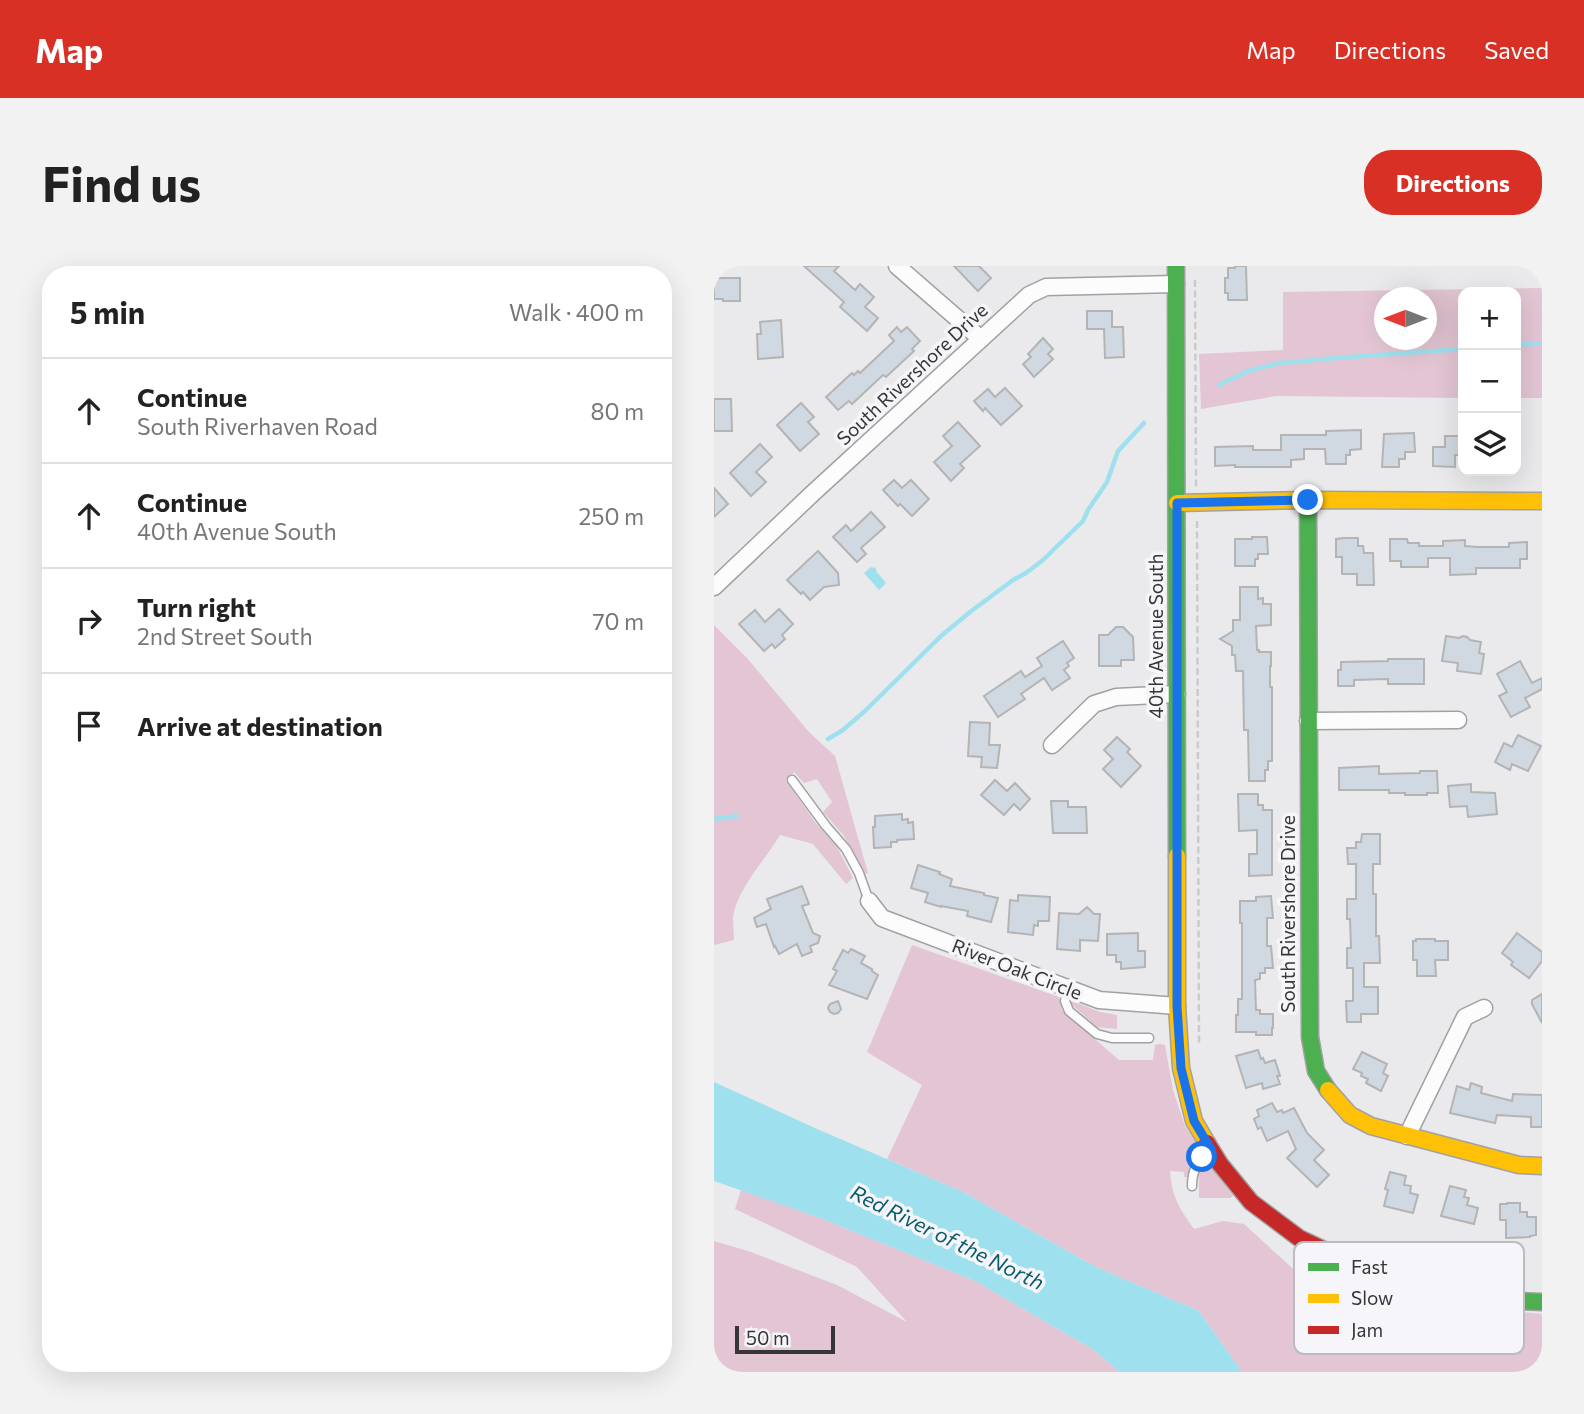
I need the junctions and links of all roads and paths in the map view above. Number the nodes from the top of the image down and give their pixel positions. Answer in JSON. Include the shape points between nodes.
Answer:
{"nodes":[{"id":1,"x":897,"y":266,"type":"edge"},
{"id":2,"x":1176,"y":266,"type":"edge"},
{"id":3,"x":1195,"y":278,"type":"dead end"},
{"id":4,"x":1176,"y":284,"type":"junction"},
{"id":5,"x":982,"y":339,"type":"junction"},
{"id":6,"x":1308,"y":500,"type":"junction"},
{"id":7,"x":1542,"y":501,"type":"edge"},
{"id":8,"x":1196,"y":502,"type":"junction"},
{"id":9,"x":1177,"y":503,"type":"junction"},
{"id":10,"x":714,"y":587,"type":"edge"},
{"id":11,"x":1177,"y":694,"type":"junction"},
{"id":12,"x":1458,"y":720,"type":"dead end"},
{"id":13,"x":1308,"y":721,"type":"junction"},
{"id":14,"x":1052,"y":745,"type":"dead end"},
{"id":15,"x":792,"y":780,"type":"dead end"},
{"id":16,"x":869,"y":901,"type":"joint"},
{"id":17,"x":1068,"y":989,"type":"junction"},
{"id":18,"x":1177,"y":1006,"type":"junction"},
{"id":19,"x":1484,"y":1008,"type":"dead end"},
{"id":20,"x":1149,"y":1038,"type":"dead end"},
{"id":21,"x":1199,"y":1043,"type":"dead end"},
{"id":22,"x":1407,"y":1136,"type":"junction"},
{"id":23,"x":1211,"y":1149,"type":"junction"},
{"id":24,"x":1542,"y":1166,"type":"edge"},
{"id":25,"x":1192,"y":1186,"type":"dead end"},
{"id":26,"x":1307,"y":1242,"type":"edge"},
{"id":27,"x":1524,"y":1301,"type":"edge"},
{"id":28,"x":1542,"y":1302,"type":"edge"}],
"edges":[{"from":1,"to":5,"type":"street"},
{"from":2,"to":4,"type":"street","name":"40th Avenue South"},
{"from":3,"to":8,"type":"path"},
{"from":4,"to":5,"type":"street","name":"South Rivershore Drive","via":[[1046,287],[1029,295]]},
{"from":4,"to":9,"type":"street","name":"40th Avenue South"},
{"from":5,"to":10,"type":"street","name":"South Rivershore Drive"},
{"from":6,"to":7,"type":"street"},
{"from":6,"to":8,"type":"street"},
{"from":6,"to":13,"type":"street","name":"South Rivershore Drive"},
{"from":8,"to":9,"type":"street"},
{"from":8,"to":21,"type":"path"},
{"from":9,"to":11,"type":"street","name":"40th Avenue South"},
{"from":11,"to":14,"type":"street","via":[[1116,697],[1094,704]]},
{"from":11,"to":18,"type":"street","name":"40th Avenue South"},
{"from":12,"to":13,"type":"street"},
{"from":13,"to":22,"type":"street","name":"South Rivershore Drive","via":[[1310,1037],[1316,1071],[1350,1115]]},
{"from":15,"to":16,"type":"lane","via":[[846,849]]},
{"from":16,"to":17,"type":"street","name":"River Oak Circle","via":[[882,918]]},
{"from":17,"to":18,"type":"street","name":"River Oak Circle","via":[[1099,1000]]},
{"from":17,"to":20,"type":"lane","via":[[1065,1002],[1069,1011],[1097,1034]]},
{"from":18,"to":23,"type":"street","name":"40th Avenue South","via":[[1181,1068],[1194,1121]]},
{"from":19,"to":22,"type":"street","via":[[1465,1017]]},
{"from":22,"to":24,"type":"street","name":"South Rivershore Drive","via":[[1519,1165]]},
{"from":23,"to":25,"type":"lane","via":[[1196,1164]]},
{"from":23,"to":26,"type":"street","name":"40th Avenue South","via":[[1251,1202]]},
{"from":27,"to":28,"type":"street","name":"40th Avenue South"}]}
